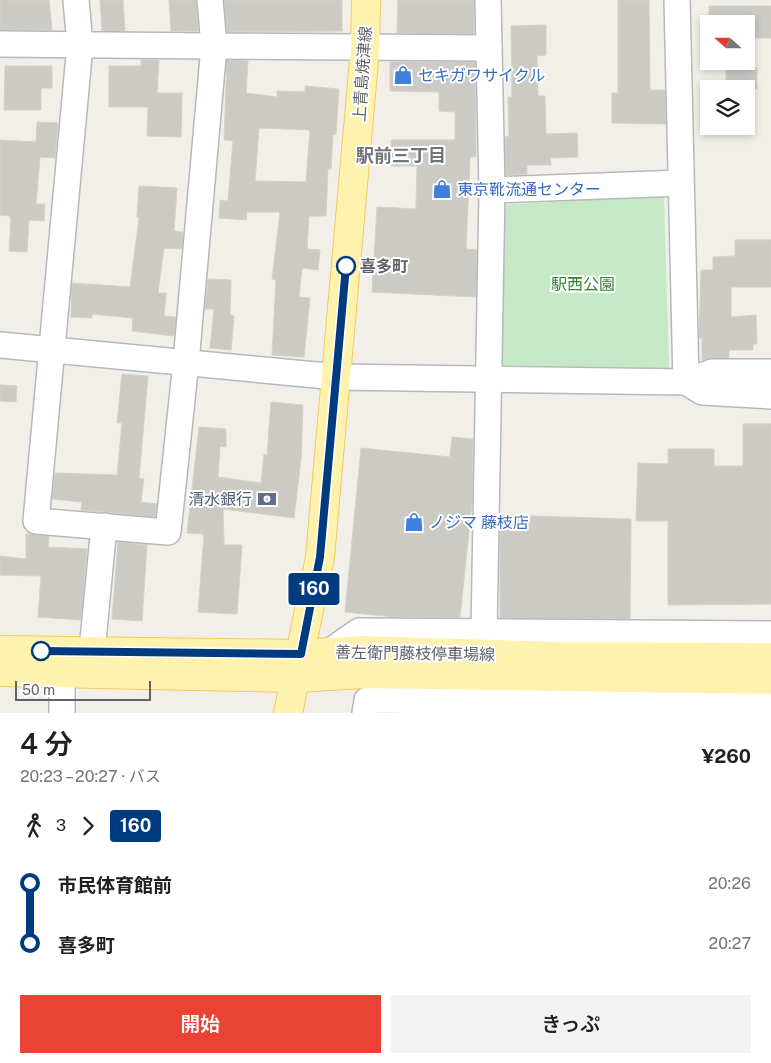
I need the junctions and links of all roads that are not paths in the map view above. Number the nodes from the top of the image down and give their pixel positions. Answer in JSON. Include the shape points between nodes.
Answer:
{"nodes":[{"id":1,"x":76,"y":0,"type":"edge"},
{"id":2,"x":210,"y":0,"type":"edge"},
{"id":3,"x":366,"y":0,"type":"edge"},
{"id":4,"x":488,"y":0,"type":"edge"},
{"id":5,"x":677,"y":0,"type":"edge"},
{"id":6,"x":0,"y":44,"type":"edge"},
{"id":7,"x":80,"y":45,"type":"junction"},
{"id":8,"x":214,"y":46,"type":"junction"},
{"id":9,"x":489,"y":48,"type":"junction"},
{"id":10,"x":365,"y":49,"type":"junction"},
{"id":11,"x":680,"y":183,"type":"junction"},
{"id":12,"x":492,"y":190,"type":"junction"},
{"id":13,"x":0,"y":344,"type":"edge"},
{"id":14,"x":53,"y":349,"type":"junction"},
{"id":15,"x":186,"y":362,"type":"junction"},
{"id":16,"x":771,"y":372,"type":"edge"},
{"id":17,"x":337,"y":377,"type":"junction"},
{"id":18,"x":490,"y":381,"type":"junction"},
{"id":19,"x":686,"y":382,"type":"junction"},
{"id":20,"x":771,"y":396,"type":"edge"},
{"id":21,"x":104,"y":526,"type":"junction"},
{"id":22,"x":484,"y":632,"type":"junction"},
{"id":23,"x":771,"y":634,"type":"edge"},
{"id":24,"x":0,"y":650,"type":"edge"},
{"id":25,"x":92,"y":651,"type":"junction"},
{"id":26,"x":330,"y":652,"type":"junction"},
{"id":27,"x":771,"y":657,"type":"edge"},
{"id":28,"x":299,"y":666,"type":"junction"},
{"id":29,"x":560,"y":667,"type":"junction"},
{"id":30,"x":0,"y":672,"type":"edge"},
{"id":31,"x":62,"y":674,"type":"junction"},
{"id":32,"x":771,"y":680,"type":"edge"},
{"id":33,"x":771,"y":705,"type":"edge"},
{"id":34,"x":510,"y":707,"type":"edge"},
{"id":35,"x":62,"y":713,"type":"edge"},
{"id":36,"x":288,"y":713,"type":"edge"},
{"id":37,"x":365,"y":713,"type":"edge"}],
"edges":[{"from":1,"to":7,"type":"street"},
{"from":2,"to":8,"type":"street"},
{"from":3,"to":10,"type":"main road","name":"上青島焼津線"},
{"from":4,"to":9,"type":"street"},
{"from":5,"to":11,"type":"street"},
{"from":6,"to":7,"type":"street"},
{"from":7,"to":8,"type":"street"},
{"from":7,"to":14,"type":"street"},
{"from":8,"to":10,"type":"street"},
{"from":8,"to":15,"type":"street"},
{"from":9,"to":10,"type":"street"},
{"from":9,"to":12,"type":"street"},
{"from":10,"to":17,"type":"main road","name":"上青島焼津線"},
{"from":11,"to":12,"type":"street"},
{"from":11,"to":19,"type":"street"},
{"from":12,"to":18,"type":"street"},
{"from":13,"to":14,"type":"street"},
{"from":14,"to":15,"type":"street"},
{"from":14,"to":21,"type":"street","via":[[36,521]]},
{"from":15,"to":17,"type":"street"},
{"from":15,"to":21,"type":"street","via":[[168,532]]},
{"from":16,"to":19,"type":"street","via":[[712,372]]},
{"from":17,"to":18,"type":"street"},
{"from":17,"to":28,"type":"main road","name":"上青島焼津線","via":[[320,557]]},
{"from":18,"to":19,"type":"street"},
{"from":18,"to":22,"type":"street"},
{"from":19,"to":20,"type":"street","via":[[702,392]]},
{"from":21,"to":25,"type":"street"},
{"from":22,"to":23,"type":"street"},
{"from":22,"to":26,"type":"street","via":[[359,632]]},
{"from":24,"to":25,"type":"main road","name":"善左衛門藤枝停車場線"},
{"from":25,"to":28,"type":"main road","name":"善左衛門藤枝停車場線"},
{"from":26,"to":28,"type":"main road","name":"善左衛門藤枝停車場線"},
{"from":26,"to":29,"type":"main road","name":"善左衛門藤枝停車場線","via":[[362,650]]},
{"from":27,"to":29,"type":"main road","name":"善左衛門藤枝停車場線"},
{"from":28,"to":29,"type":"main road","name":"善左衛門藤枝停車場線","via":[[362,674]]},
{"from":28,"to":31,"type":"main road","name":"善左衛門藤枝停車場線"},
{"from":28,"to":36,"type":"main road","name":"上青島焼津線"},
{"from":29,"to":32,"type":"main road","name":"善左衛門藤枝停車場線"},
{"from":30,"to":31,"type":"main road","name":"善左衛門藤枝停車場線"},
{"from":31,"to":35,"type":"street"},
{"from":33,"to":34,"type":"street"},
{"from":34,"to":37,"type":"street","via":[[366,700]]}]}
